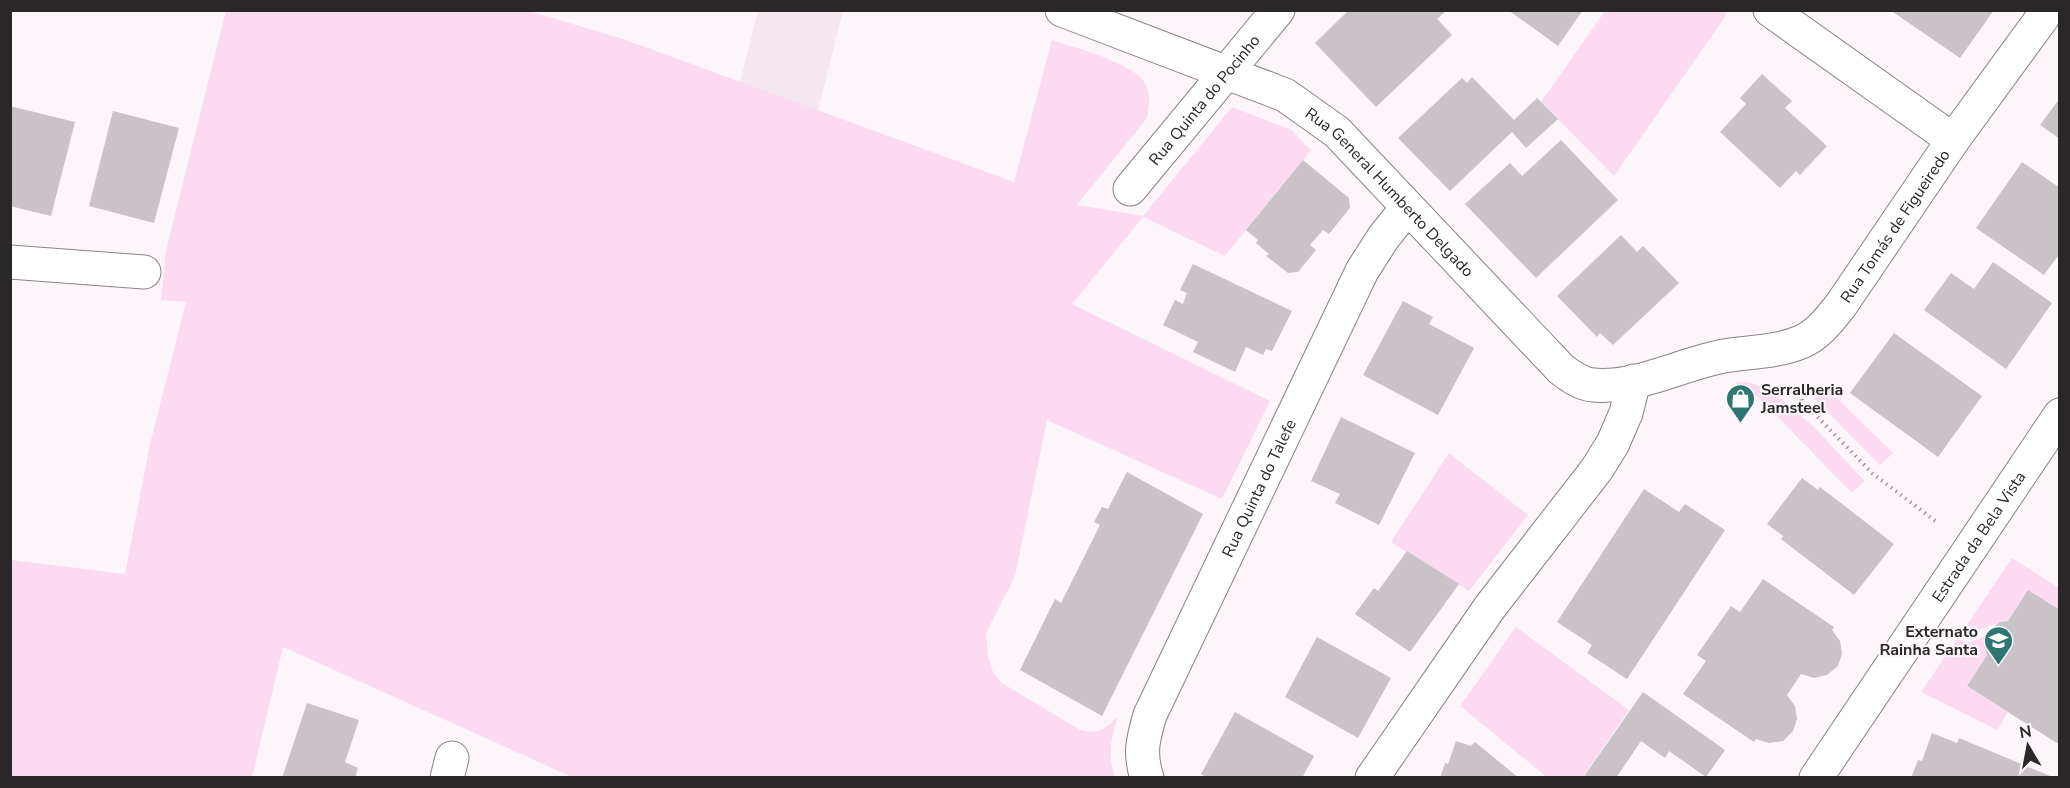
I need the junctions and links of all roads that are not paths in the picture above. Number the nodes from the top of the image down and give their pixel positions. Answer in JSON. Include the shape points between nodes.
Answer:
{"nodes":[{"id":1,"x":1062,"y":10,"type":"edge"},
{"id":2,"x":1278,"y":10,"type":"edge"},
{"id":3,"x":1770,"y":10,"type":"edge"},
{"id":4,"x":2048,"y":10,"type":"edge"},
{"id":5,"x":1226,"y":73,"type":"junction"},
{"id":6,"x":1953,"y":140,"type":"junction"},
{"id":7,"x":1130,"y":189,"type":"dead end"},
{"id":8,"x":1407,"y":208,"type":"junction"},
{"id":9,"x":10,"y":262,"type":"edge"},
{"id":10,"x":144,"y":272,"type":"dead end"},
{"id":11,"x":1691,"y":364,"type":"joint"},
{"id":12,"x":1634,"y":381,"type":"junction"},
{"id":13,"x":2060,"y":415,"type":"edge"},
{"id":14,"x":1147,"y":777,"type":"edge"},
{"id":15,"x":1372,"y":777,"type":"edge"},
{"id":16,"x":1816,"y":777,"type":"edge"}],
"edges":[{"from":1,"to":5,"type":"street","name":"Rua General Humberto Delgado"},
{"from":2,"to":5,"type":"street","name":"Rua Quinta do Pocinho"},
{"from":3,"to":6,"type":"street"},
{"from":4,"to":6,"type":"street","name":"Rua Tomás de Figueiredo"},
{"from":5,"to":7,"type":"street","name":"Rua Quinta do Pocinho"},
{"from":5,"to":8,"type":"street","name":"Rua General Humberto Delgado","via":[[1285,95],[1337,132]]},
{"from":6,"to":11,"type":"street","name":"Rua Tomás de Figueiredo","via":[[1822,328],[1803,342],[1781,349]]},
{"from":8,"to":12,"type":"street","name":"Rua General Humberto Delgado","via":[[1561,369],[1591,385]]},
{"from":8,"to":14,"type":"street","name":"Rua Quinta do Talefe","via":[[1362,271],[1150,715],[1143,740],[1142,761]]},
{"from":9,"to":10,"type":"street"},
{"from":11,"to":12,"type":"street","name":"Rua General Humberto Delgado"},
{"from":12,"to":15,"type":"street","via":[[1626,413],[1597,469],[1490,607]]},
{"from":13,"to":16,"type":"street","name":"Estrada da Bela Vista"}]}
